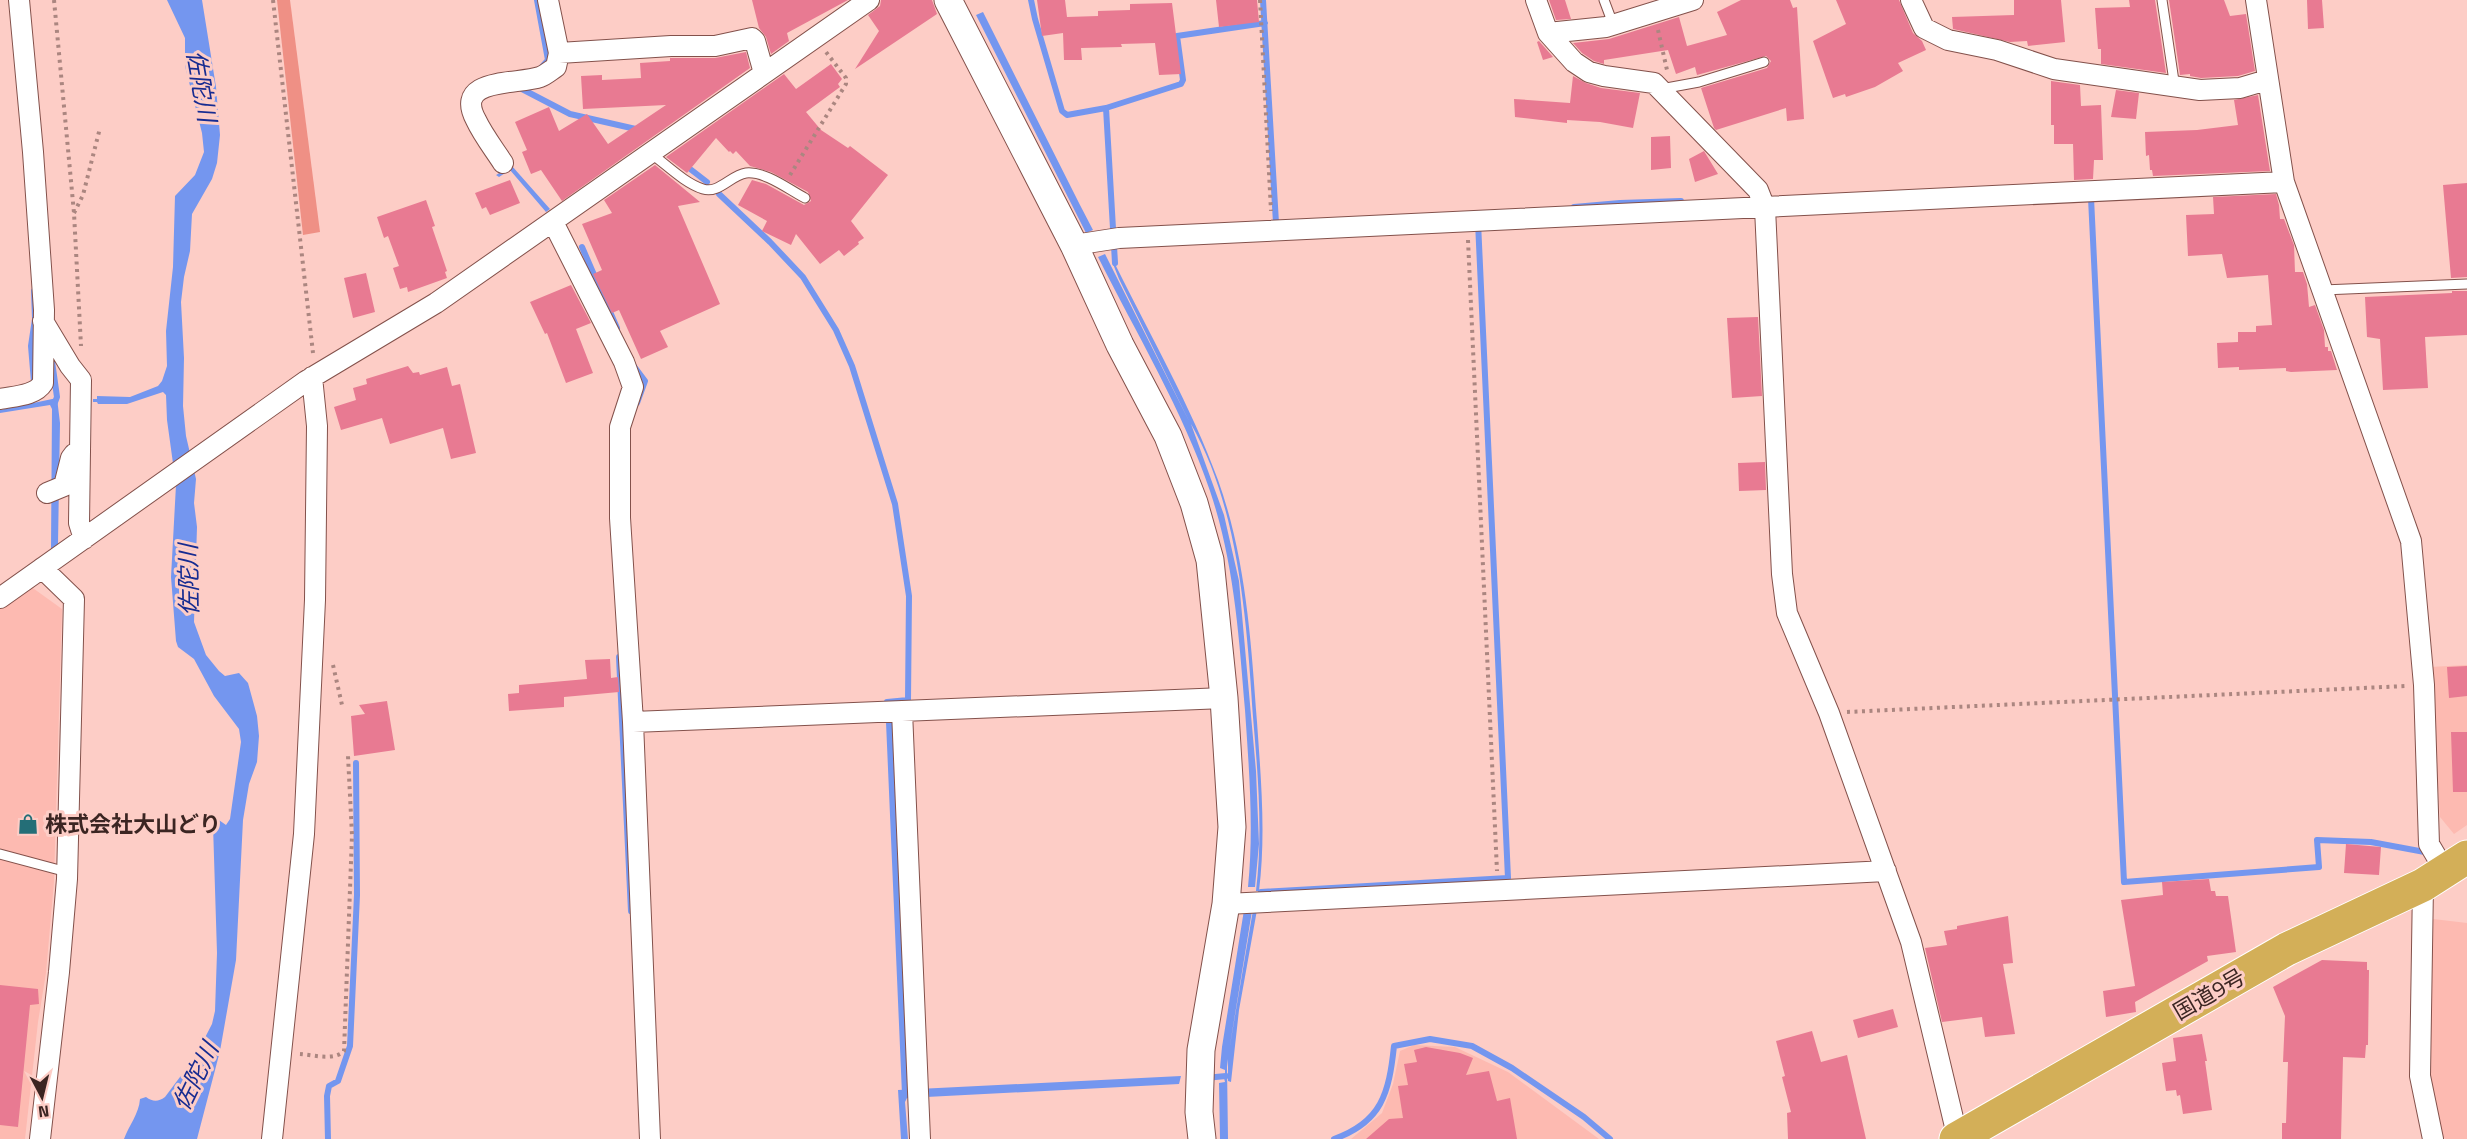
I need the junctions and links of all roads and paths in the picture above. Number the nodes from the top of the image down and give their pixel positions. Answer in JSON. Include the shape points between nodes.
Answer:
{"nodes":[{"id":1,"x":19,"y":0,"type":"edge"},
{"id":2,"x":54,"y":0,"type":"edge"},
{"id":3,"x":273,"y":0,"type":"edge"},
{"id":4,"x":548,"y":0,"type":"edge"},
{"id":5,"x":869,"y":0,"type":"edge"},
{"id":6,"x":948,"y":0,"type":"edge"},
{"id":7,"x":1260,"y":0,"type":"edge"},
{"id":8,"x":1536,"y":0,"type":"edge"},
{"id":9,"x":1604,"y":0,"type":"edge"},
{"id":10,"x":1694,"y":0,"type":"edge"},
{"id":11,"x":1911,"y":0,"type":"edge"},
{"id":12,"x":2162,"y":0,"type":"edge"},
{"id":13,"x":2256,"y":0,"type":"edge"},
{"id":14,"x":1654,"y":12,"type":"junction"},
{"id":15,"x":1613,"y":24,"type":"junction"},
{"id":16,"x":1548,"y":33,"type":"junction"},
{"id":17,"x":815,"y":37,"type":"junction"},
{"id":18,"x":559,"y":53,"type":"junction"},
{"id":19,"x":1764,"y":62,"type":"dead end"},
{"id":20,"x":764,"y":73,"type":"junction"},
{"id":21,"x":2267,"y":80,"type":"junction"},
{"id":22,"x":2175,"y":88,"type":"junction"},
{"id":23,"x":1661,"y":89,"type":"junction"},
{"id":24,"x":100,"y":128,"type":"dead end"},
{"id":25,"x":649,"y":152,"type":"junction"},
{"id":26,"x":503,"y":163,"type":"dead end"},
{"id":27,"x":2284,"y":182,"type":"junction"},
{"id":28,"x":783,"y":186,"type":"junction"},
{"id":29,"x":805,"y":198,"type":"dead end"},
{"id":30,"x":1765,"y":208,"type":"junction"},
{"id":31,"x":74,"y":213,"type":"junction"},
{"id":32,"x":1467,"y":221,"type":"junction"},
{"id":33,"x":553,"y":222,"type":"junction"},
{"id":34,"x":1272,"y":230,"type":"junction"},
{"id":35,"x":1074,"y":245,"type":"junction"},
{"id":36,"x":2467,"y":284,"type":"edge"},
{"id":37,"x":2323,"y":290,"type":"junction"},
{"id":38,"x":43,"y":321,"type":"junction"},
{"id":39,"x":311,"y":378,"type":"junction"},
{"id":40,"x":81,"y":381,"type":"junction"},
{"id":41,"x":0,"y":399,"type":"edge"},
{"id":42,"x":80,"y":447,"type":"junction"},
{"id":43,"x":54,"y":491,"type":"dead end"},
{"id":44,"x":88,"y":536,"type":"junction"},
{"id":45,"x":42,"y":568,"type":"junction"},
{"id":46,"x":0,"y":598,"type":"edge"},
{"id":47,"x":2424,"y":685,"type":"junction"},
{"id":48,"x":1224,"y":698,"type":"junction"},
{"id":49,"x":902,"y":711,"type":"junction"},
{"id":50,"x":1829,"y":713,"type":"junction"},
{"id":51,"x":633,"y":722,"type":"junction"},
{"id":52,"x":348,"y":756,"type":"dead end"},
{"id":53,"x":0,"y":854,"type":"edge"},
{"id":54,"x":1886,"y":871,"type":"junction"},
{"id":55,"x":2445,"y":871,"type":"edge"},
{"id":56,"x":67,"y":872,"type":"junction"},
{"id":57,"x":1497,"y":889,"type":"junction"},
{"id":58,"x":1226,"y":904,"type":"junction"},
{"id":59,"x":283,"y":1052,"type":"junction"},
{"id":60,"x":1958,"y":1138,"type":"edge"},
{"id":61,"x":40,"y":1139,"type":"edge"},
{"id":62,"x":272,"y":1139,"type":"edge"},
{"id":63,"x":650,"y":1139,"type":"edge"},
{"id":64,"x":920,"y":1139,"type":"edge"},
{"id":65,"x":1202,"y":1139,"type":"edge"},
{"id":66,"x":2433,"y":1139,"type":"edge"}],
"edges":[{"from":1,"to":38,"type":"street"},
{"from":2,"to":31,"type":"path"},
{"from":3,"to":39,"type":"path"},
{"from":4,"to":18,"type":"street"},
{"from":5,"to":17,"type":"street"},
{"from":6,"to":35,"type":"street"},
{"from":7,"to":34,"type":"path"},
{"from":8,"to":16,"type":"street"},
{"from":9,"to":15,"type":"lane"},
{"from":10,"to":14,"type":"street"},
{"from":11,"to":22,"type":"street","via":[[1924,28],[1948,40],[1997,50],[2055,69]]},
{"from":12,"to":22,"type":"lane"},
{"from":13,"to":21,"type":"street"},
{"from":14,"to":15,"type":"street"},
{"from":14,"to":23,"type":"path","via":[[1669,80]]},
{"from":15,"to":16,"type":"street"},
{"from":16,"to":23,"type":"street","via":[[1574,62],[1589,72],[1654,83]]},
{"from":17,"to":20,"type":"street"},
{"from":17,"to":28,"type":"path","via":[[846,78],[846,84]]},
{"from":18,"to":20,"type":"street","via":[[714,46],[752,38]]},
{"from":18,"to":26,"type":"street","via":[[556,67],[541,77],[487,86],[472,95],[472,112]]},
{"from":19,"to":23,"type":"lane"},
{"from":20,"to":25,"type":"street"},
{"from":21,"to":22,"type":"street","via":[[2240,88]]},
{"from":21,"to":27,"type":"street"},
{"from":23,"to":30,"type":"street","via":[[1758,190]]},
{"from":24,"to":31,"type":"path","via":[[83,195]]},
{"from":25,"to":28,"type":"lane","via":[[691,184],[706,190],[748,173]]},
{"from":25,"to":33,"type":"street"},
{"from":27,"to":30,"type":"street"},
{"from":27,"to":37,"type":"street"},
{"from":28,"to":29,"type":"lane"},
{"from":30,"to":32,"type":"street"},
{"from":30,"to":50,"type":"street","via":[[1782,574],[1787,613]]},
{"from":31,"to":40,"type":"path"},
{"from":32,"to":34,"type":"street"},
{"from":32,"to":57,"type":"path"},
{"from":33,"to":39,"type":"street","via":[[436,303]]},
{"from":33,"to":51,"type":"street","via":[[633,387],[621,427],[620,506]]},
{"from":34,"to":35,"type":"street","via":[[1119,238]]},
{"from":35,"to":48,"type":"street","via":[[1168,436],[1194,503],[1210,560]]},
{"from":36,"to":37,"type":"lane"},
{"from":37,"to":47,"type":"street","via":[[2411,541]]},
{"from":38,"to":40,"type":"street"},
{"from":38,"to":41,"type":"street","via":[[43,383],[28,394]]},
{"from":39,"to":44,"type":"street"},
{"from":39,"to":59,"type":"street","via":[[316,426],[315,600],[304,834]]},
{"from":40,"to":42,"type":"street"},
{"from":42,"to":43,"type":"street","via":[[71,458],[64,486]]},
{"from":42,"to":44,"type":"street","via":[[79,523]]},
{"from":44,"to":45,"type":"street"},
{"from":45,"to":46,"type":"street"},
{"from":45,"to":56,"type":"street","via":[[74,599]]},
{"from":47,"to":50,"type":"path"},
{"from":47,"to":55,"type":"street","via":[[2429,844]]},
{"from":48,"to":49,"type":"street"},
{"from":48,"to":58,"type":"street","via":[[1232,827]]},
{"from":49,"to":51,"type":"street"},
{"from":49,"to":64,"type":"street"},
{"from":50,"to":54,"type":"street"},
{"from":51,"to":63,"type":"street"},
{"from":52,"to":59,"type":"path","via":[[352,835],[344,1051],[333,1057]]},
{"from":53,"to":56,"type":"lane"},
{"from":54,"to":57,"type":"street"},
{"from":54,"to":60,"type":"street","via":[[1911,942]]},
{"from":55,"to":60,"type":"highway","name":"国道9号","via":[[2287,949]]},
{"from":55,"to":66,"type":"street","via":[[2420,1076]]},
{"from":56,"to":61,"type":"street"},
{"from":57,"to":58,"type":"street"},
{"from":58,"to":65,"type":"street","via":[[1201,1050]]},
{"from":59,"to":62,"type":"street"}]}
